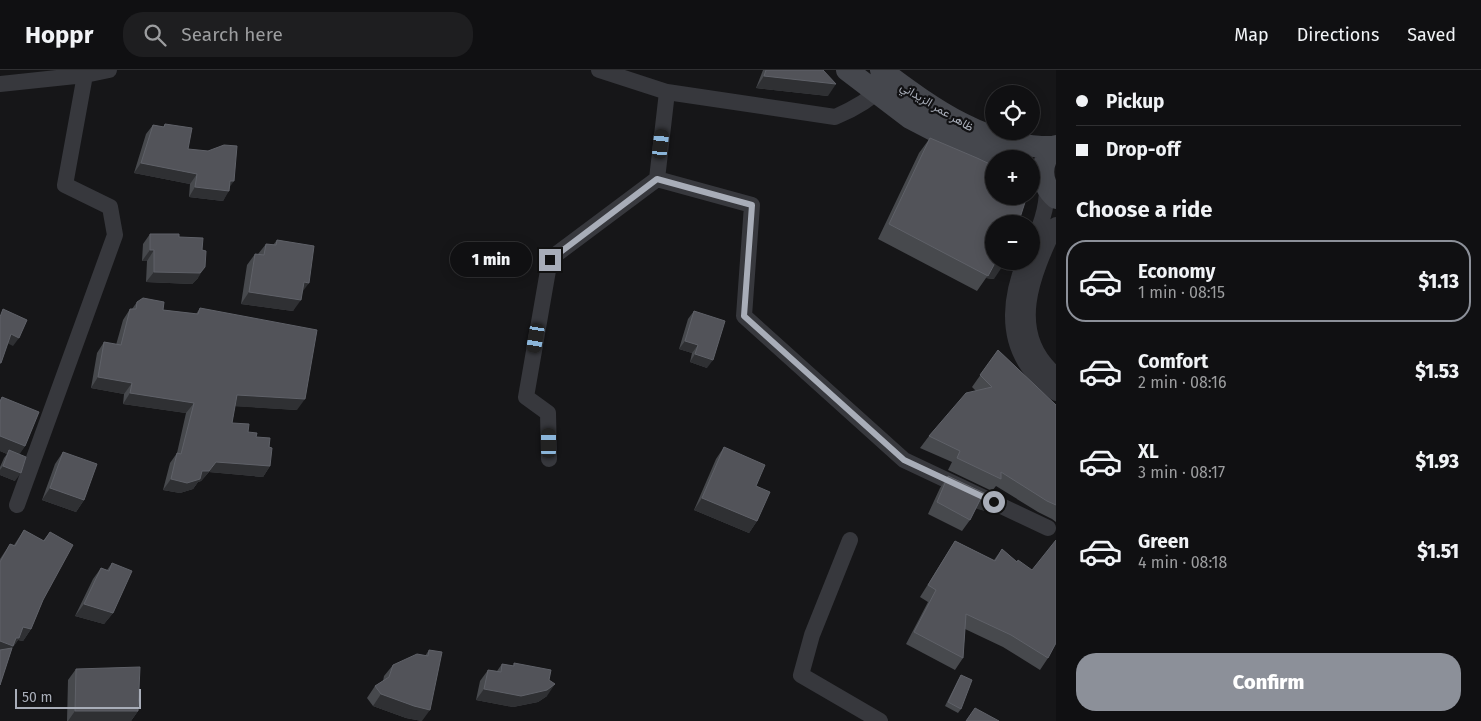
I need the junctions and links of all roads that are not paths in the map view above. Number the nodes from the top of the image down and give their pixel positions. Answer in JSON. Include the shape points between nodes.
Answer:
{"nodes":[{"id":1,"x":109,"y":70,"type":"edge"},
{"id":2,"x":599,"y":70,"type":"edge"},
{"id":3,"x":846,"y":70,"type":"edge"},
{"id":4,"x":85,"y":75,"type":"junction"},
{"id":5,"x":883,"y":81,"type":"edge"},
{"id":6,"x":0,"y":84,"type":"edge"},
{"id":7,"x":667,"y":92,"type":"junction"},
{"id":8,"x":1056,"y":147,"type":"edge"},
{"id":9,"x":985,"y":154,"type":"edge"},
{"id":10,"x":657,"y":179,"type":"junction"},
{"id":11,"x":1044,"y":185,"type":"edge"},
{"id":12,"x":1056,"y":225,"type":"edge"},
{"id":13,"x":1040,"y":227,"type":"edge"},
{"id":14,"x":1022,"y":270,"type":"edge"},
{"id":15,"x":1056,"y":375,"type":"edge"},
{"id":16,"x":1056,"y":393,"type":"edge"},
{"id":17,"x":549,"y":458,"type":"dead end"},
{"id":18,"x":17,"y":505,"type":"dead end"},
{"id":19,"x":1048,"y":528,"type":"dead end"},
{"id":20,"x":850,"y":540,"type":"dead end"},
{"id":21,"x":880,"y":721,"type":"edge"}],
"edges":[{"from":1,"to":4,"type":"street"},
{"from":2,"to":7,"type":"street"},
{"from":3,"to":5,"type":"main road","name":"ظاهر عمر الزيداني"},
{"from":4,"to":6,"type":"street"},
{"from":4,"to":18,"type":"street","via":[[65,185],[110,207],[115,235]]},
{"from":5,"to":7,"type":"street","via":[[850,111],[835,117]]},
{"from":5,"to":8,"type":"main road","name":"ظاهر عمر الزيداني","via":[[982,133],[1022,146]]},
{"from":5,"to":9,"type":"main road","name":"ظاهر عمر الزيداني","via":[[910,118],[937,134]]},
{"from":7,"to":10,"type":"street"},
{"from":8,"to":11,"type":"main road","via":[[1044,163]]},
{"from":10,"to":17,"type":"street","via":[[550,260],[526,397],[548,413]]},
{"from":10,"to":19,"type":"street","via":[[752,205],[744,316],[904,460]]},
{"from":11,"to":13,"type":"street","via":[[1047,202]]},
{"from":12,"to":15,"type":"street","via":[[1031,285],[1027,316],[1034,348]]},
{"from":14,"to":16,"type":"street","via":[[1014,296],[1014,333],[1028,366]]},
{"from":20,"to":21,"type":"street","via":[[812,635],[801,675]]}]}
